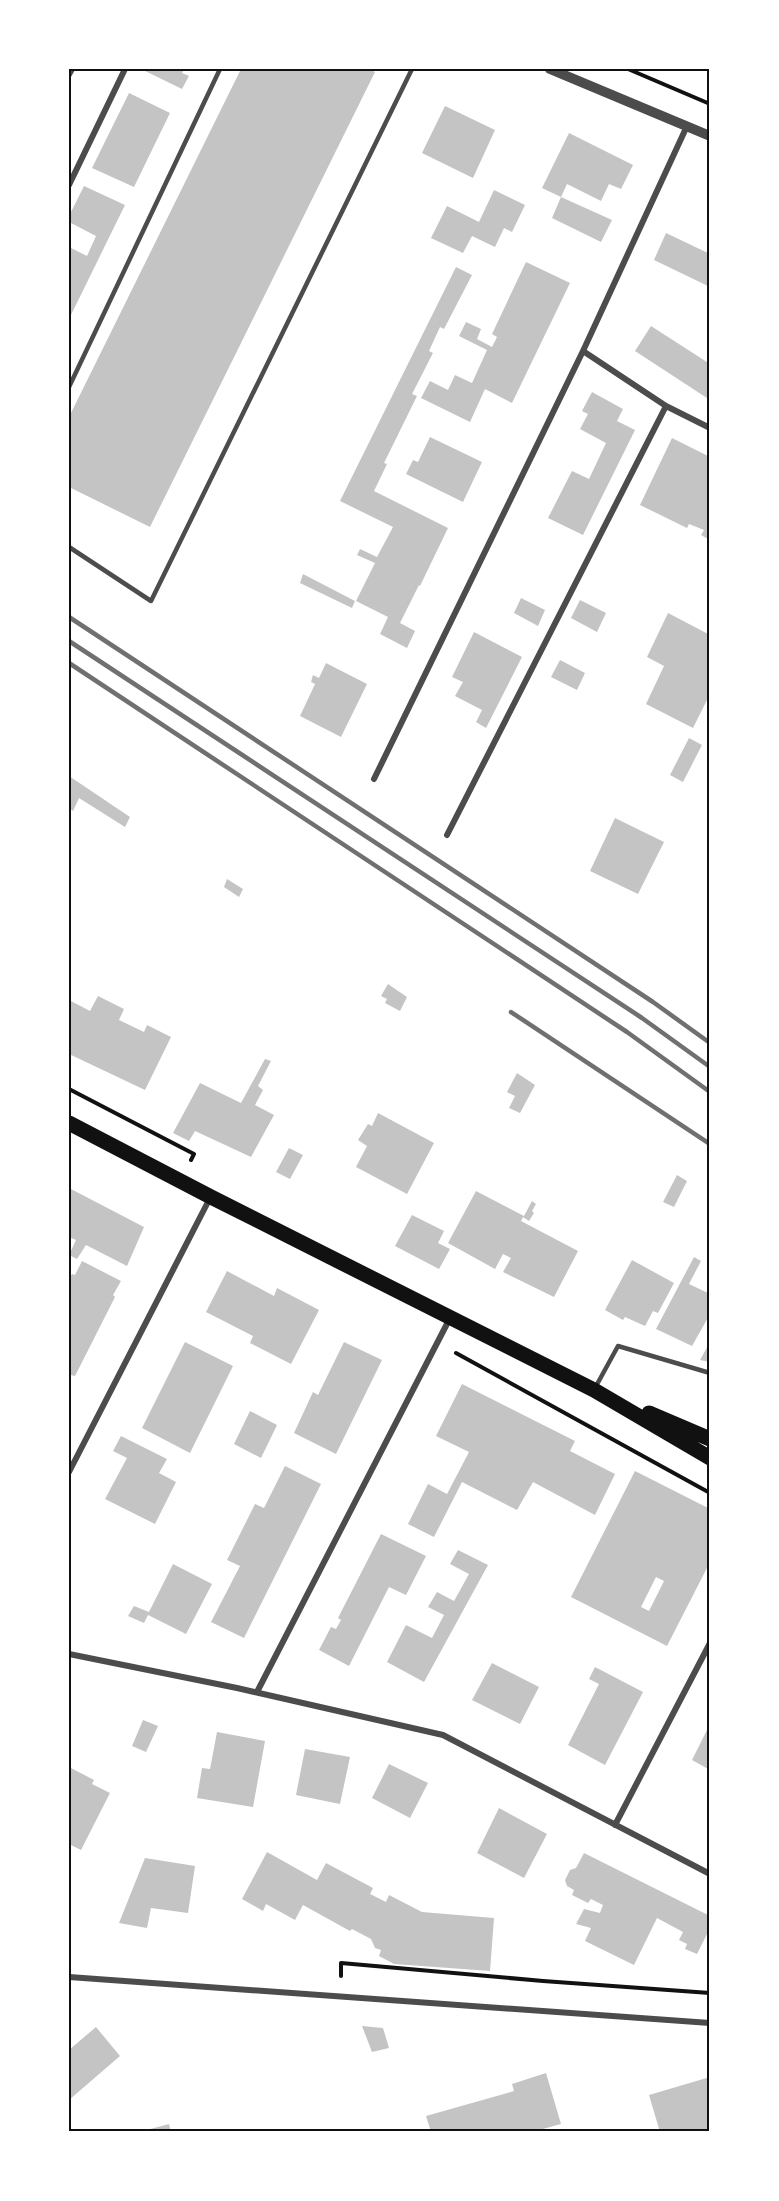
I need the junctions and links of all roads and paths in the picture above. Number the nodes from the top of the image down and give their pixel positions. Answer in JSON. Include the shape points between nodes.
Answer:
{"nodes":[{"id":1,"x":73,"y":69,"type":"edge"},
{"id":2,"x":125,"y":69,"type":"edge"},
{"id":3,"x":220,"y":69,"type":"edge"},
{"id":4,"x":412,"y":69,"type":"edge"},
{"id":5,"x":550,"y":69,"type":"edge"},
{"id":6,"x":628,"y":69,"type":"edge"},
{"id":7,"x":69,"y":76,"type":"edge"},
{"id":8,"x":710,"y":104,"type":"edge"},
{"id":9,"x":687,"y":126,"type":"junction"},
{"id":10,"x":710,"y":136,"type":"edge"},
{"id":11,"x":69,"y":185,"type":"edge"},
{"id":12,"x":583,"y":351,"type":"junction"},
{"id":13,"x":69,"y":387,"type":"edge"},
{"id":14,"x":666,"y":406,"type":"junction"},
{"id":15,"x":710,"y":429,"type":"edge"},
{"id":16,"x":69,"y":547,"type":"edge"},
{"id":17,"x":374,"y":779,"type":"dead end"},
{"id":18,"x":447,"y":835,"type":"dead end"},
{"id":19,"x":69,"y":1123,"type":"edge"},
{"id":20,"x":210,"y":1197,"type":"junction"},
{"id":21,"x":450,"y":1317,"type":"junction"},
{"id":22,"x":437,"y":1343,"type":"junction"},
{"id":23,"x":710,"y":1373,"type":"edge"},
{"id":24,"x":594,"y":1390,"type":"junction"},
{"id":25,"x":710,"y":1439,"type":"edge"},
{"id":26,"x":710,"y":1458,"type":"edge"},
{"id":27,"x":69,"y":1472,"type":"edge"},
{"id":28,"x":710,"y":1493,"type":"edge"},
{"id":29,"x":710,"y":1643,"type":"edge"},
{"id":30,"x":69,"y":1654,"type":"edge"},
{"id":31,"x":257,"y":1692,"type":"junction"},
{"id":32,"x":615,"y":1825,"type":"junction"},
{"id":33,"x":710,"y":1874,"type":"edge"},
{"id":34,"x":69,"y":1977,"type":"edge"},
{"id":35,"x":710,"y":2023,"type":"edge"}],
"edges":[{"from":1,"to":7,"type":"lane"},
{"from":2,"to":11,"type":"street"},
{"from":3,"to":13,"type":"lane"},
{"from":4,"to":16,"type":"lane","via":[[151,601]]},
{"from":5,"to":9,"type":"street"},
{"from":6,"to":8,"type":"path"},
{"from":9,"to":10,"type":"street"},
{"from":9,"to":12,"type":"street"},
{"from":12,"to":14,"type":"street"},
{"from":12,"to":17,"type":"street"},
{"from":14,"to":15,"type":"street"},
{"from":14,"to":18,"type":"street"},
{"from":19,"to":20,"type":"main road"},
{"from":20,"to":21,"type":"main road"},
{"from":20,"to":27,"type":"street"},
{"from":21,"to":22,"type":"street"},
{"from":21,"to":24,"type":"main road"},
{"from":22,"to":28,"type":"path"},
{"from":22,"to":31,"type":"street"},
{"from":23,"to":24,"type":"lane","via":[[618,1347]]},
{"from":24,"to":25,"type":"main road"},
{"from":24,"to":26,"type":"main road"},
{"from":29,"to":32,"type":"street"},
{"from":30,"to":31,"type":"street"},
{"from":31,"to":32,"type":"street","via":[[443,1735]]},
{"from":32,"to":33,"type":"street"},
{"from":34,"to":35,"type":"street"}]}
